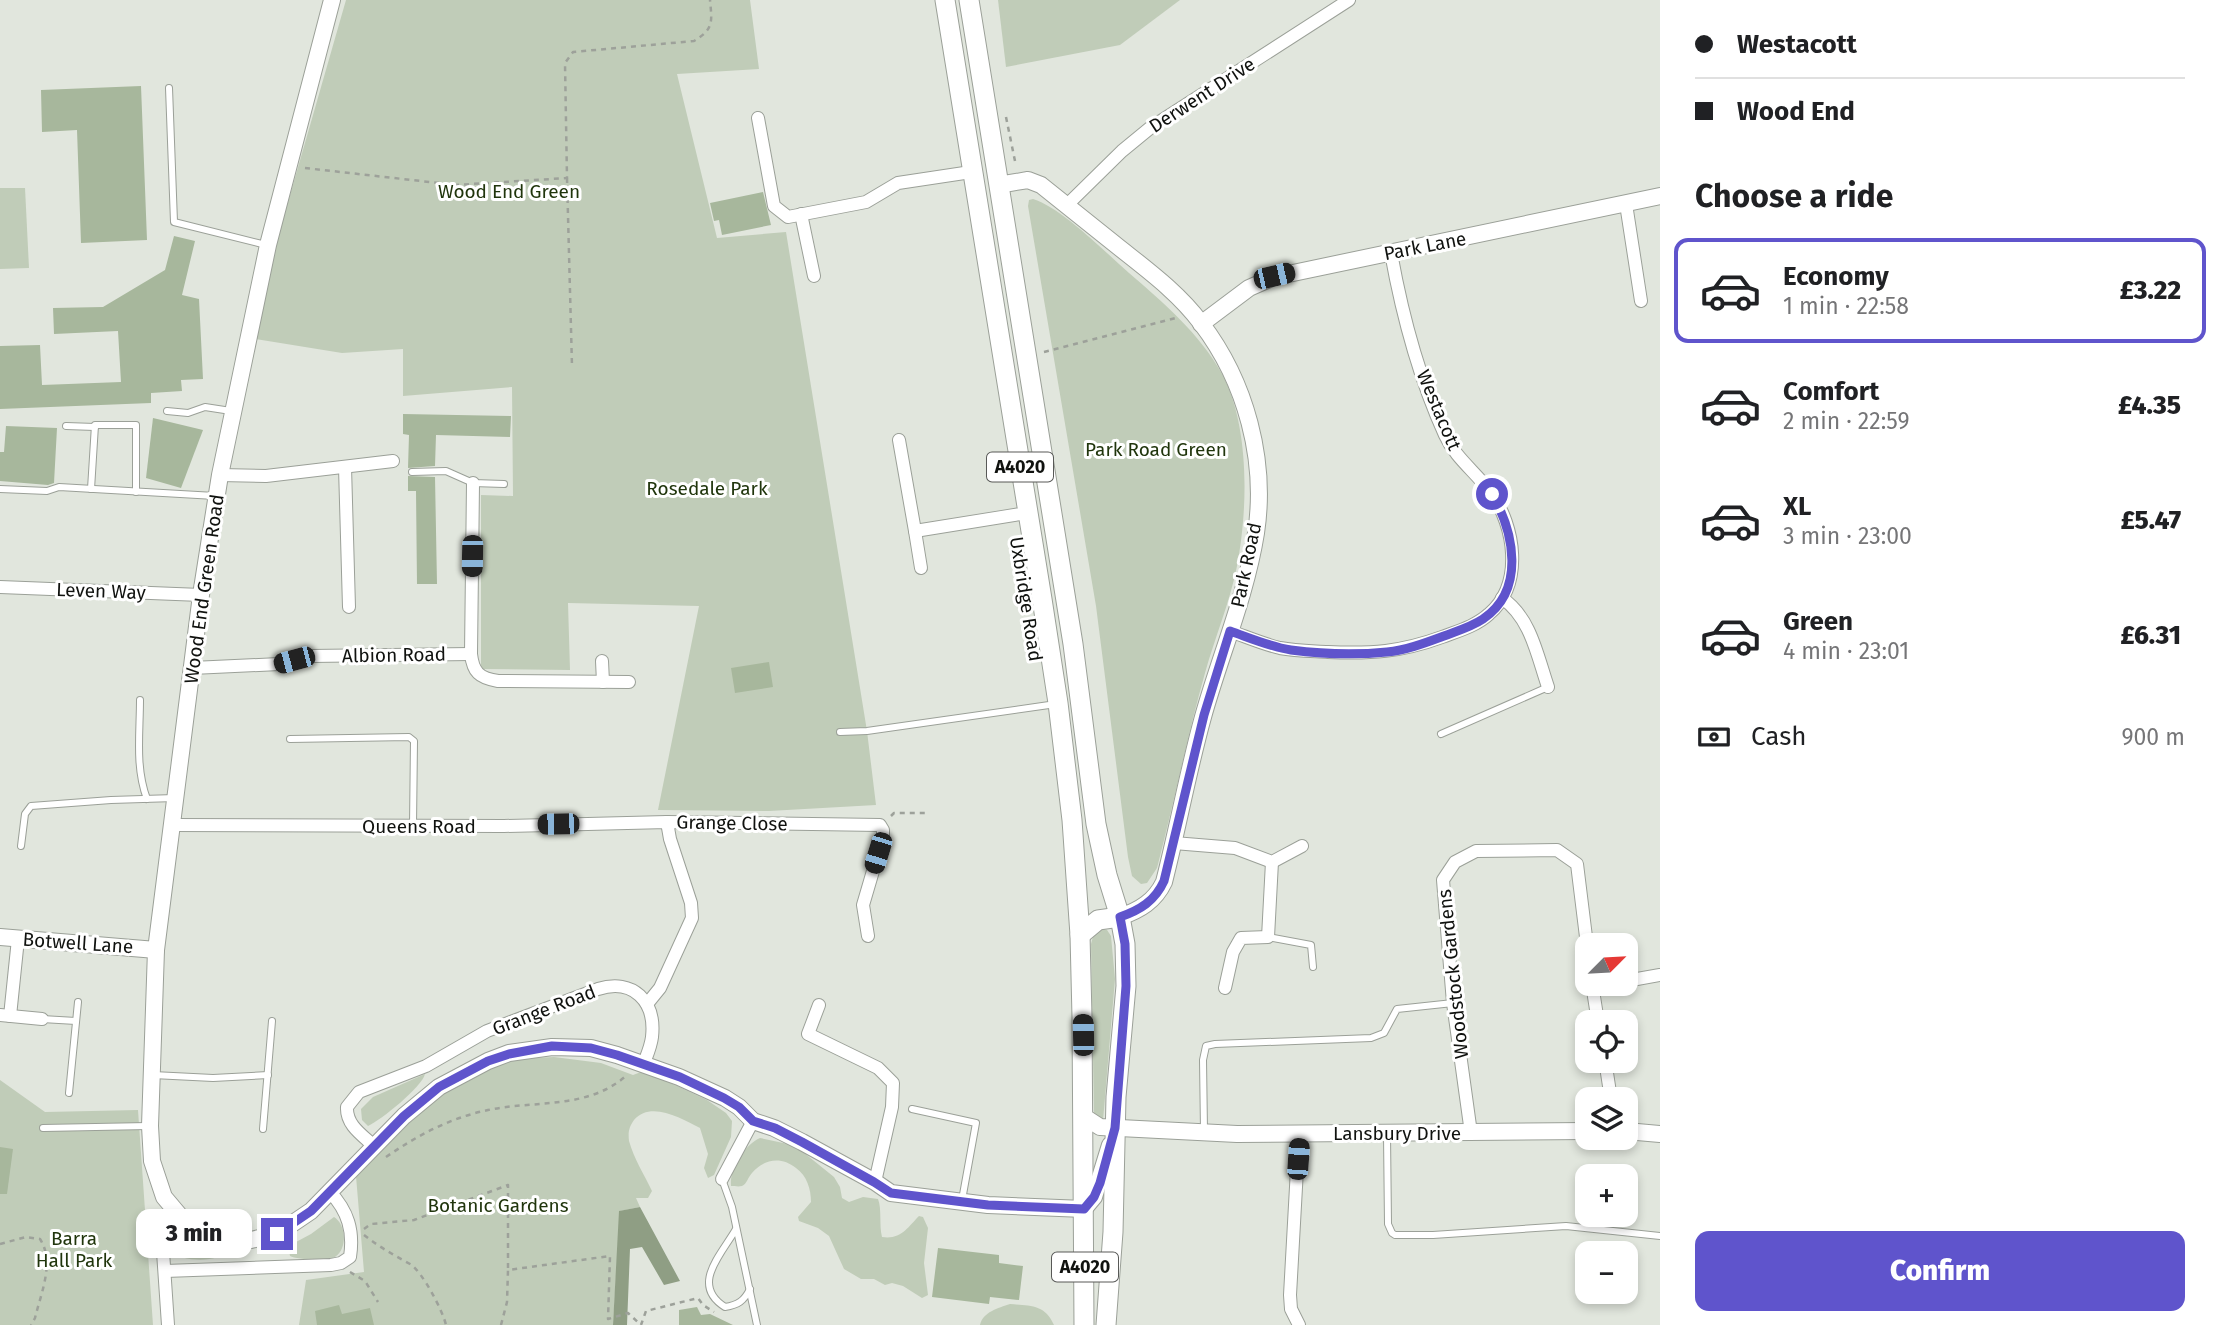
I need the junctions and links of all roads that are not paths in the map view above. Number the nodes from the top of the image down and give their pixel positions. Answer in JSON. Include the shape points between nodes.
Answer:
{"nodes":[{"id":1,"x":332,"y":0,"type":"edge"},
{"id":2,"x":945,"y":0,"type":"edge"},
{"id":3,"x":969,"y":0,"type":"edge"},
{"id":4,"x":1349,"y":0,"type":"edge"},
{"id":5,"x":169,"y":89,"type":"dead end"},
{"id":6,"x":758,"y":118,"type":"dead end"},
{"id":7,"x":971,"y":172,"type":"junction"},
{"id":8,"x":998,"y":185,"type":"junction"},
{"id":9,"x":1660,"y":196,"type":"edge"},
{"id":10,"x":1626,"y":204,"type":"junction"},
{"id":11,"x":1067,"y":205,"type":"junction"},
{"id":12,"x":802,"y":214,"type":"junction"},
{"id":13,"x":268,"y":246,"type":"junction"},
{"id":14,"x":1391,"y":253,"type":"junction"},
{"id":15,"x":814,"y":276,"type":"dead end"},
{"id":16,"x":1641,"y":301,"type":"dead end"},
{"id":17,"x":1197,"y":318,"type":"junction"},
{"id":18,"x":167,"y":411,"type":"dead end"},
{"id":19,"x":233,"y":412,"type":"junction"},
{"id":20,"x":66,"y":426,"type":"dead end"},
{"id":21,"x":95,"y":427,"type":"junction"},
{"id":22,"x":899,"y":440,"type":"dead end"},
{"id":23,"x":393,"y":461,"type":"dead end"},
{"id":24,"x":345,"y":467,"type":"junction"},
{"id":25,"x":412,"y":472,"type":"dead end"},
{"id":26,"x":220,"y":475,"type":"junction"},
{"id":27,"x":473,"y":483,"type":"junction"},
{"id":28,"x":504,"y":484,"type":"dead end"},
{"id":29,"x":0,"y":489,"type":"edge"},
{"id":30,"x":91,"y":489,"type":"junction"},
{"id":31,"x":136,"y":492,"type":"junction"},
{"id":32,"x":217,"y":496,"type":"junction"},
{"id":33,"x":1027,"y":513,"type":"junction"},
{"id":34,"x":915,"y":531,"type":"junction"},
{"id":35,"x":922,"y":568,"type":"dead end"},
{"id":36,"x":0,"y":587,"type":"edge"},
{"id":37,"x":201,"y":595,"type":"junction"},
{"id":38,"x":1502,"y":598,"type":"junction"},
{"id":39,"x":349,"y":607,"type":"dead end"},
{"id":40,"x":1230,"y":631,"type":"junction"},
{"id":41,"x":471,"y":654,"type":"junction"},
{"id":42,"x":603,"y":661,"type":"dead end"},
{"id":43,"x":192,"y":668,"type":"junction"},
{"id":44,"x":603,"y":682,"type":"junction"},
{"id":45,"x":629,"y":682,"type":"dead end"},
{"id":46,"x":1548,"y":687,"type":"joint"},
{"id":47,"x":140,"y":700,"type":"dead end"},
{"id":48,"x":1058,"y":703,"type":"junction"},
{"id":49,"x":840,"y":732,"type":"dead end"},
{"id":50,"x":1441,"y":734,"type":"dead end"},
{"id":51,"x":290,"y":739,"type":"dead end"},
{"id":52,"x":177,"y":798,"type":"junction"},
{"id":53,"x":147,"y":799,"type":"junction"},
{"id":54,"x":667,"y":822,"type":"junction"},
{"id":55,"x":172,"y":825,"type":"junction"},
{"id":56,"x":413,"y":826,"type":"junction"},
{"id":57,"x":1174,"y":843,"type":"junction"},
{"id":58,"x":22,"y":846,"type":"dead end"},
{"id":59,"x":1302,"y":846,"type":"dead end"},
{"id":60,"x":1272,"y":862,"type":"junction"},
{"id":61,"x":1120,"y":917,"type":"junction"},
{"id":62,"x":1586,"y":933,"type":"edge"},
{"id":63,"x":1080,"y":935,"type":"junction"},
{"id":64,"x":868,"y":936,"type":"dead end"},
{"id":65,"x":0,"y":937,"type":"edge"},
{"id":66,"x":1268,"y":937,"type":"junction"},
{"id":67,"x":18,"y":939,"type":"junction"},
{"id":68,"x":156,"y":950,"type":"junction"},
{"id":69,"x":1313,"y":967,"type":"dead end"},
{"id":70,"x":1660,"y":975,"type":"edge"},
{"id":71,"x":1638,"y":979,"type":"edge"},
{"id":72,"x":1225,"y":988,"type":"dead end"},
{"id":73,"x":78,"y":1002,"type":"dead end"},
{"id":74,"x":1453,"y":1003,"type":"junction"},
{"id":75,"x":647,"y":1004,"type":"junction"},
{"id":76,"x":819,"y":1005,"type":"dead end"},
{"id":77,"x":5,"y":1016,"type":"edge"},
{"id":78,"x":42,"y":1020,"type":"joint"},
{"id":79,"x":76,"y":1021,"type":"junction"},
{"id":80,"x":272,"y":1021,"type":"dead end"},
{"id":81,"x":641,"y":1062,"type":"junction"},
{"id":82,"x":151,"y":1075,"type":"junction"},
{"id":83,"x":268,"y":1075,"type":"junction"},
{"id":84,"x":69,"y":1093,"type":"dead end"},
{"id":85,"x":912,"y":1109,"type":"dead end"},
{"id":86,"x":1083,"y":1116,"type":"junction"},
{"id":87,"x":753,"y":1121,"type":"junction"},
{"id":88,"x":150,"y":1126,"type":"junction"},
{"id":89,"x":43,"y":1128,"type":"dead end"},
{"id":90,"x":1115,"y":1128,"type":"junction"},
{"id":91,"x":263,"y":1129,"type":"dead end"},
{"id":92,"x":1575,"y":1131,"type":"edge"},
{"id":93,"x":1638,"y":1132,"type":"edge"},
{"id":94,"x":1204,"y":1133,"type":"junction"},
{"id":95,"x":1300,"y":1133,"type":"junction"},
{"id":96,"x":1387,"y":1133,"type":"junction"},
{"id":97,"x":1471,"y":1133,"type":"junction"},
{"id":98,"x":1660,"y":1134,"type":"edge"},
{"id":99,"x":374,"y":1146,"type":"junction"},
{"id":100,"x":722,"y":1179,"type":"joint"},
{"id":101,"x":874,"y":1182,"type":"junction"},
{"id":102,"x":330,"y":1192,"type":"junction"},
{"id":103,"x":962,"y":1202,"type":"junction"},
{"id":104,"x":1084,"y":1209,"type":"junction"},
{"id":105,"x":174,"y":1211,"type":"junction"},
{"id":106,"x":736,"y":1229,"type":"junction"},
{"id":107,"x":1660,"y":1236,"type":"edge"},
{"id":108,"x":165,"y":1271,"type":"junction"},
{"id":109,"x":750,"y":1289,"type":"junction"},
{"id":110,"x":168,"y":1325,"type":"edge"},
{"id":111,"x":757,"y":1325,"type":"edge"},
{"id":112,"x":1084,"y":1325,"type":"edge"},
{"id":113,"x":1106,"y":1325,"type":"edge"},
{"id":114,"x":1299,"y":1325,"type":"edge"}],
"edges":[{"from":1,"to":13,"type":"street","name":"Wood End Green Road"},
{"from":2,"to":7,"type":"main road","name":"Uxbridge Road","number":"A4020"},
{"from":3,"to":8,"type":"main road","name":"Uxbridge Road","number":"A4020"},
{"from":4,"to":11,"type":"street","name":"Derwent Drive","via":[[1150,128]]},
{"from":5,"to":13,"type":"lane","via":[[174,222]]},
{"from":6,"to":12,"type":"street","via":[[774,206],[788,217]]},
{"from":7,"to":12,"type":"street","via":[[898,183],[866,202]]},
{"from":7,"to":33,"type":"main road","name":"Uxbridge Road","number":"A4020"},
{"from":8,"to":11,"type":"street","name":"Park Road","via":[[1035,181]]},
{"from":8,"to":61,"type":"main road","name":"Uxbridge Road","number":"A4020","via":[[1073,644],[1096,824]]},
{"from":9,"to":10,"type":"street","name":"Park Lane"},
{"from":10,"to":14,"type":"street","name":"Park Lane"},
{"from":10,"to":16,"type":"street"},
{"from":11,"to":17,"type":"street","name":"Park Road","via":[[1160,280]]},
{"from":12,"to":15,"type":"street"},
{"from":13,"to":19,"type":"street","name":"Wood End Green Road"},
{"from":14,"to":17,"type":"street","name":"Park Lane","via":[[1274,276]]},
{"from":14,"to":38,"type":"street","name":"Westacott","via":[[1404,318],[1446,436],[1492,494],[1511,537],[1510,578]]},
{"from":17,"to":40,"type":"street","name":"Park Road","via":[[1239,390],[1256,462],[1256,533]]},
{"from":18,"to":19,"type":"lane","via":[[188,413],[205,407]]},
{"from":19,"to":26,"type":"street","name":"Wood End Green Road"},
{"from":20,"to":21,"type":"lane"},
{"from":21,"to":30,"type":"lane"},
{"from":21,"to":31,"type":"lane","via":[[136,425]]},
{"from":22,"to":34,"type":"street"},
{"from":23,"to":24,"type":"street"},
{"from":24,"to":26,"type":"street","via":[[266,476]]},
{"from":24,"to":39,"type":"street"},
{"from":25,"to":27,"type":"lane","via":[[446,471]]},
{"from":26,"to":32,"type":"street","name":"Wood End Green Road"},
{"from":27,"to":28,"type":"lane"},
{"from":27,"to":41,"type":"street","name":"Albion Road"},
{"from":29,"to":30,"type":"lane"},
{"from":30,"to":31,"type":"lane"},
{"from":31,"to":32,"type":"lane"},
{"from":32,"to":37,"type":"street","name":"Wood End Green Road"},
{"from":33,"to":34,"type":"street"},
{"from":33,"to":48,"type":"main road","name":"Uxbridge Road","number":"A4020"},
{"from":34,"to":35,"type":"street"},
{"from":36,"to":37,"type":"street","name":"Leven Way"},
{"from":37,"to":43,"type":"street","name":"Wood End Green Road"},
{"from":38,"to":40,"type":"street","name":"Westacott","via":[[1473,625],[1387,652],[1291,650]]},
{"from":38,"to":46,"type":"street","via":[[1522,618]]},
{"from":40,"to":57,"type":"street","name":"Park Road","via":[[1204,715]]},
{"from":41,"to":43,"type":"street","name":"Albion Road","via":[[310,656],[279,664]]},
{"from":41,"to":44,"type":"street","name":"Albion Road","via":[[472,669],[483,679]]},
{"from":42,"to":44,"type":"street"},
{"from":43,"to":52,"type":"street","name":"Wood End Green Road"},
{"from":44,"to":45,"type":"street","name":"Albion Road"},
{"from":46,"to":50,"type":"lane"},
{"from":47,"to":53,"type":"lane","via":[[139,762]]},
{"from":48,"to":49,"type":"lane"},
{"from":48,"to":63,"type":"main road","name":"Uxbridge Road","number":"A4020"},
{"from":51,"to":56,"type":"lane","via":[[410,737],[414,741]]},
{"from":52,"to":53,"type":"lane"},
{"from":52,"to":55,"type":"street","name":"Wood End Green Road"},
{"from":53,"to":58,"type":"lane","via":[[31,806],[25,814]]},
{"from":54,"to":56,"type":"street","name":"Queens Road"},
{"from":54,"to":64,"type":"street","name":"Grange Close","via":[[880,825],[883,837],[863,905]]},
{"from":54,"to":75,"type":"street","name":"Grange Close","via":[[692,918],[660,988]]},
{"from":55,"to":56,"type":"street","name":"Queens Road"},
{"from":55,"to":68,"type":"street","name":"Wood End Green Road"},
{"from":57,"to":60,"type":"street","via":[[1235,848]]},
{"from":57,"to":61,"type":"street","name":"Park Road","via":[[1159,892],[1136,911]]},
{"from":59,"to":60,"type":"street"},
{"from":60,"to":66,"type":"street"},
{"from":61,"to":63,"type":"main road","via":[[1098,920]]},
{"from":61,"to":90,"type":"main road","name":"Uxbridge Road","number":"A4020","via":[[1126,986]]},
{"from":62,"to":74,"type":"street","name":"Woodstock Gardens","via":[[1577,864],[1557,850],[1476,851],[1455,862],[1443,880]]},
{"from":63,"to":86,"type":"main road","name":"Uxbridge Road","number":"A4020"},
{"from":65,"to":67,"type":"street","name":"Botwell Lane"},
{"from":66,"to":69,"type":"lane","via":[[1311,945]]},
{"from":66,"to":72,"type":"street","via":[[1241,938]]},
{"from":67,"to":68,"type":"street","name":"Botwell Lane"},
{"from":67,"to":77,"type":"street"},
{"from":68,"to":82,"type":"street","name":"Wood End Green Road"},
{"from":70,"to":71,"type":"street"},
{"from":73,"to":79,"type":"lane"},
{"from":74,"to":94,"type":"lane","via":[[1397,1009],[1384,1033],[1371,1038],[1206,1046]]},
{"from":74,"to":97,"type":"street","name":"Woodstock Gardens"},
{"from":75,"to":81,"type":"street","via":[[652,1039]]},
{"from":75,"to":99,"type":"street","name":"Grange Road","via":[[625,985],[598,989],[487,1031],[426,1066],[359,1092],[347,1107],[347,1118]]},
{"from":76,"to":101,"type":"street","via":[[808,1034],[878,1068],[892,1083],[892,1107]]},
{"from":77,"to":78,"type":"street"},
{"from":78,"to":79,"type":"lane"},
{"from":79,"to":84,"type":"lane"},
{"from":80,"to":83,"type":"lane"},
{"from":81,"to":87,"type":"street","via":[[724,1098]]},
{"from":81,"to":99,"type":"street","via":[[591,1048],[552,1046],[509,1054],[439,1087]]},
{"from":82,"to":83,"type":"lane"},
{"from":82,"to":88,"type":"street","name":"Wood End Green Road"},
{"from":83,"to":91,"type":"lane"},
{"from":85,"to":103,"type":"lane","via":[[976,1123]]},
{"from":86,"to":90,"type":"street","name":"Lansbury Drive","via":[[1093,1125]]},
{"from":86,"to":104,"type":"main road","name":"Uxbridge Road","number":"A4020"},
{"from":87,"to":100,"type":"street"},
{"from":87,"to":101,"type":"street","via":[[775,1128]]},
{"from":88,"to":89,"type":"lane"},
{"from":88,"to":105,"type":"street","name":"Wood End Green Road","via":[[159,1189]]},
{"from":90,"to":94,"type":"street","name":"Lansbury Drive"},
{"from":90,"to":104,"type":"street","via":[[1100,1183]]},
{"from":90,"to":113,"type":"main road","name":"Uxbridge Road","number":"A4020"},
{"from":92,"to":97,"type":"street","name":"Lansbury Drive"},
{"from":93,"to":98,"type":"street"},
{"from":94,"to":95,"type":"street","name":"Lansbury Drive"},
{"from":95,"to":96,"type":"street","name":"Lansbury Drive"},
{"from":95,"to":114,"type":"street","via":[[1290,1296]]},
{"from":96,"to":97,"type":"street","name":"Lansbury Drive"},
{"from":96,"to":107,"type":"lane","via":[[1388,1224],[1395,1235],[1566,1226]]},
{"from":99,"to":102,"type":"street"},
{"from":100,"to":106,"type":"lane"},
{"from":101,"to":103,"type":"street","via":[[891,1193]]},
{"from":102,"to":105,"type":"street","via":[[290,1227],[251,1240],[214,1233]]},
{"from":102,"to":108,"type":"street","via":[[349,1223],[352,1246],[350,1256],[341,1263]]},
{"from":103,"to":104,"type":"street"},
{"from":104,"to":112,"type":"main road","name":"Uxbridge Road","number":"A4020"},
{"from":105,"to":108,"type":"street","via":[[162,1232]]},
{"from":106,"to":109,"type":"lane"},
{"from":106,"to":109,"type":"lane","via":[[707,1280],[709,1291],[725,1307],[744,1299]]},
{"from":108,"to":110,"type":"street"},
{"from":109,"to":111,"type":"lane"}]}
